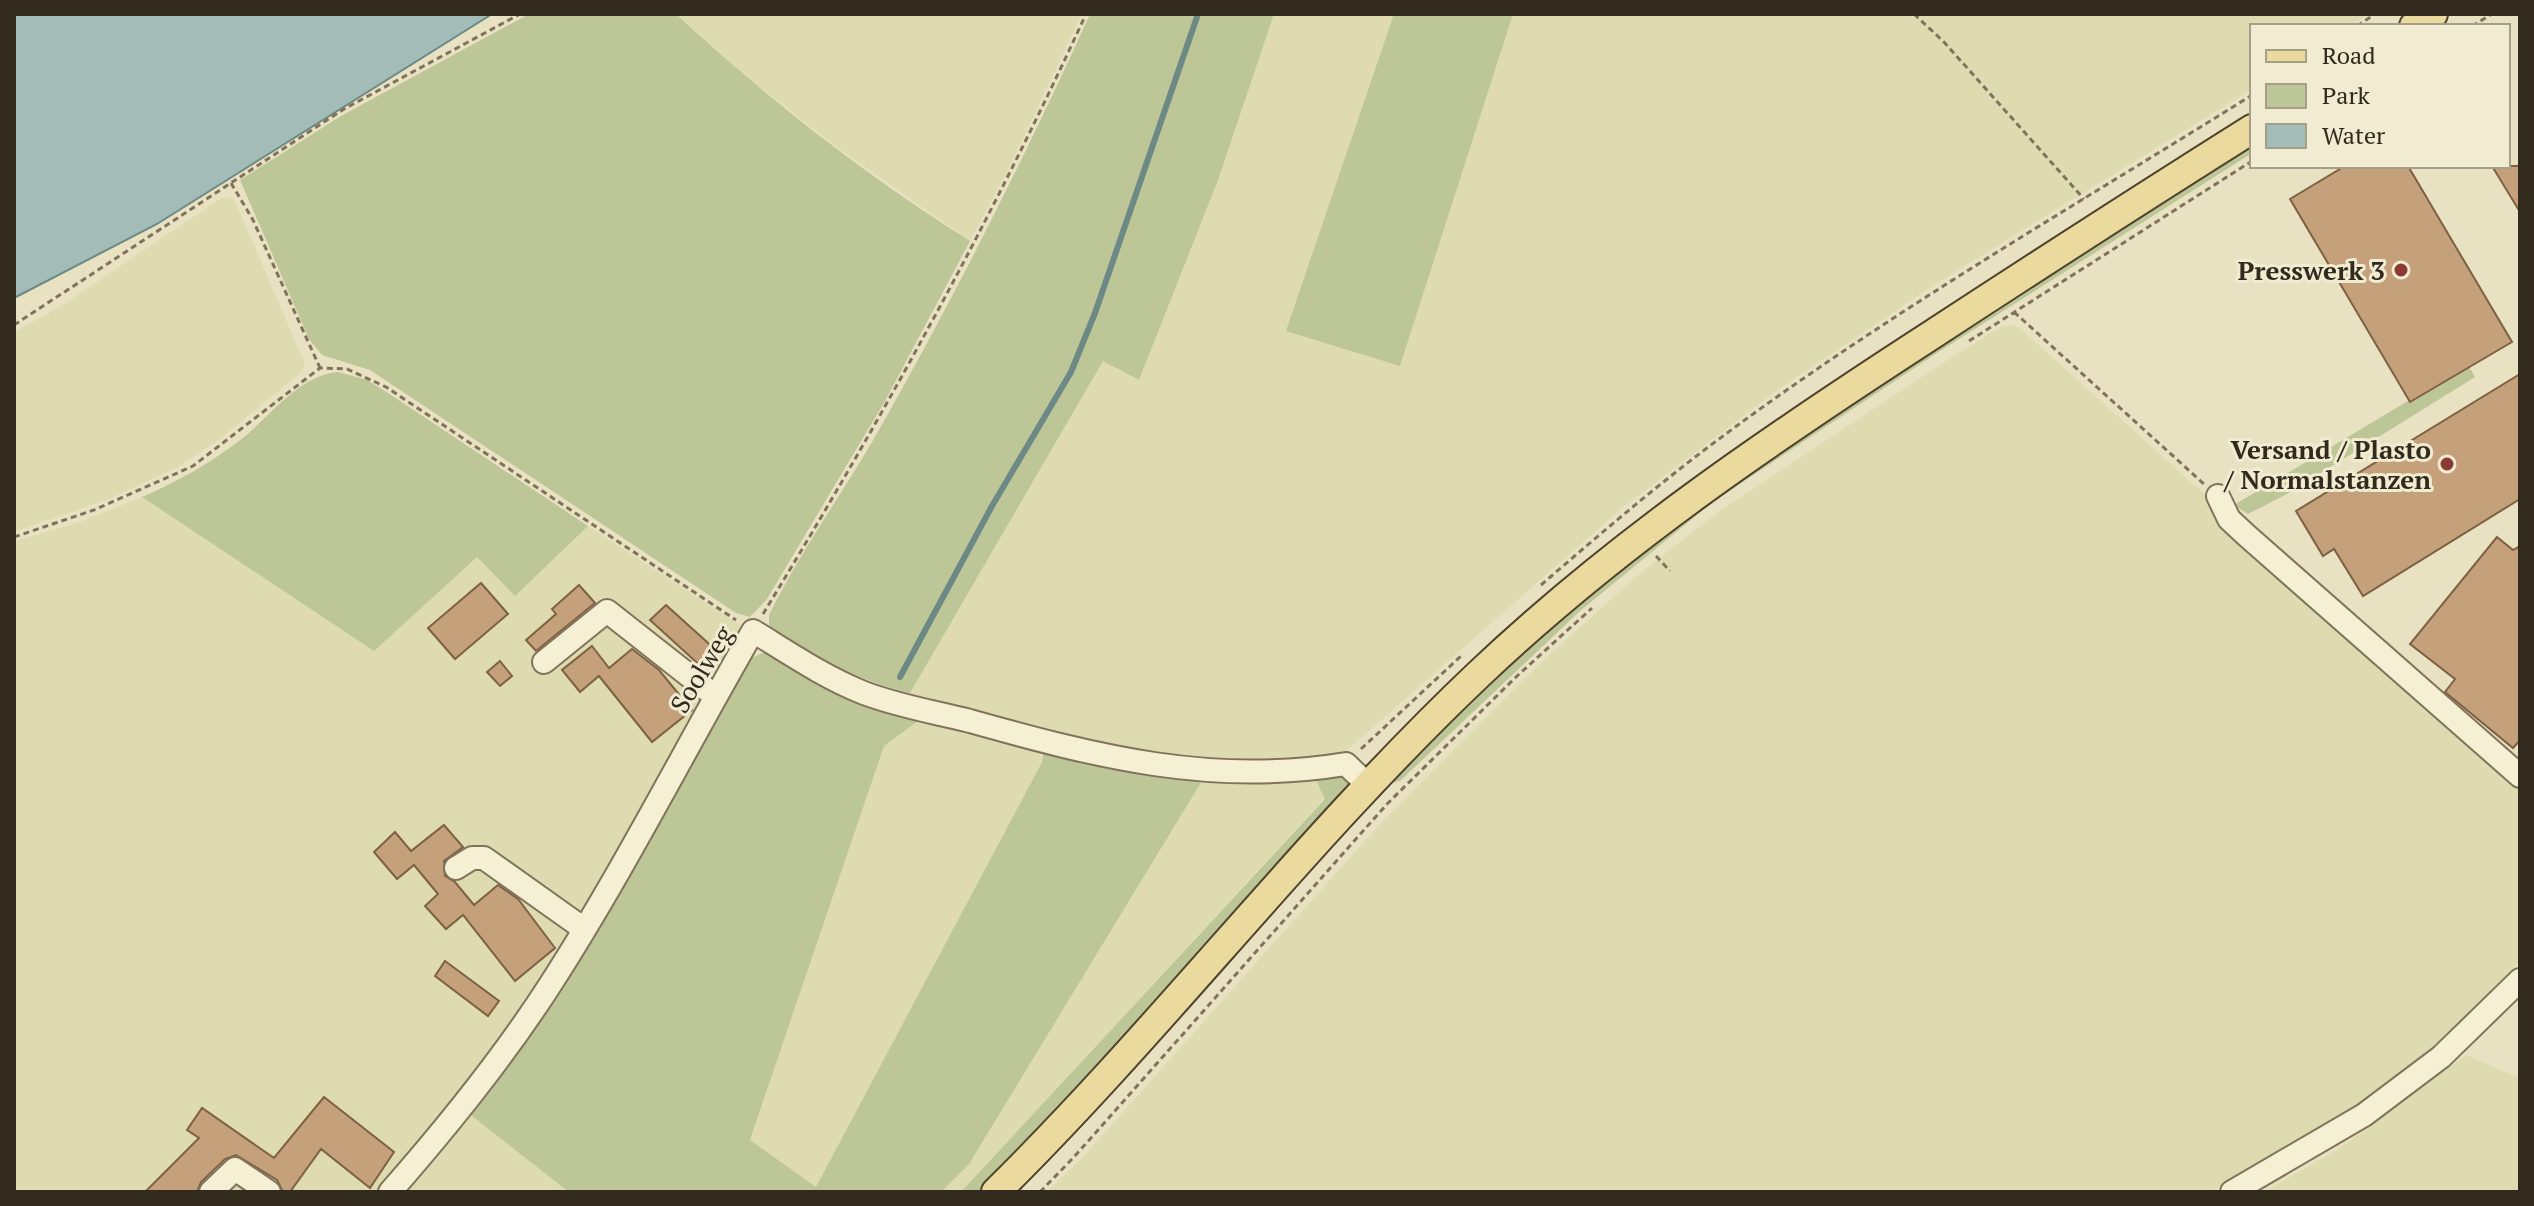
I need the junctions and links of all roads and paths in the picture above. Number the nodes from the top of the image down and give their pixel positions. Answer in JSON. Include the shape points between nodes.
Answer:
{"nodes":[{"id":1,"x":520,"y":14,"type":"edge"},
{"id":2,"x":1086,"y":14,"type":"edge"},
{"id":3,"x":1914,"y":14,"type":"edge"},
{"id":4,"x":2250,"y":130,"type":"edge"},
{"id":5,"x":2250,"y":162,"type":"edge"},
{"id":6,"x":231,"y":183,"type":"junction"},
{"id":7,"x":2084,"y":199,"type":"dead end"},
{"id":8,"x":2014,"y":312,"type":"junction"},
{"id":9,"x":14,"y":325,"type":"edge"},
{"id":10,"x":1962,"y":346,"type":"dead end"},
{"id":11,"x":320,"y":368,"type":"junction"},
{"id":12,"x":2218,"y":496,"type":"joint"},
{"id":13,"x":14,"y":537,"type":"edge"},
{"id":14,"x":1655,"y":555,"type":"dead end"},
{"id":15,"x":1670,"y":571,"type":"dead end"},
{"id":16,"x":1596,"y":605,"type":"dead end"},
{"id":17,"x":753,"y":631,"type":"junction"},
{"id":18,"x":544,"y":662,"type":"dead end"},
{"id":19,"x":715,"y":696,"type":"junction"},
{"id":20,"x":2520,"y":776,"type":"edge"},
{"id":21,"x":1368,"y":785,"type":"junction"},
{"id":22,"x":456,"y":868,"type":"dead end"},
{"id":23,"x":584,"y":929,"type":"junction"},
{"id":24,"x":2520,"y":980,"type":"edge"},
{"id":25,"x":211,"y":1192,"type":"edge"},
{"id":26,"x":269,"y":1192,"type":"edge"},
{"id":27,"x":390,"y":1192,"type":"edge"},
{"id":28,"x":996,"y":1192,"type":"edge"},
{"id":29,"x":1040,"y":1192,"type":"edge"},
{"id":30,"x":2232,"y":1192,"type":"edge"}],
"edges":[{"from":1,"to":6,"type":"path","via":[[344,109]]},
{"from":2,"to":17,"type":"path","via":[[1019,158],[891,400]]},
{"from":3,"to":7,"type":"path"},
{"from":4,"to":21,"type":"main road","via":[[1775,436],[1665,515],[1479,673]]},
{"from":5,"to":8,"type":"path"},
{"from":6,"to":9,"type":"path"},
{"from":6,"to":11,"type":"path"},
{"from":8,"to":10,"type":"path"},
{"from":8,"to":12,"type":"path"},
{"from":11,"to":13,"type":"path","via":[[193,466],[94,510]]},
{"from":11,"to":17,"type":"path","via":[[347,369],[386,387]]},
{"from":12,"to":20,"type":"street","via":[[2229,519],[2245,534]]},
{"from":14,"to":15,"type":"path"},
{"from":16,"to":29,"type":"path","via":[[1387,804]]},
{"from":17,"to":19,"type":"street","name":"Soolweg"},
{"from":17,"to":21,"type":"street","name":"Soolweg","via":[[820,673],[865,693],[1089,755],[1240,772],[1297,772],[1346,764]]},
{"from":18,"to":19,"type":"street","via":[[607,611]]},
{"from":19,"to":23,"type":"street","name":"Soolweg"},
{"from":21,"to":28,"type":"main road"},
{"from":22,"to":23,"type":"street","via":[[472,858],[484,858]]},
{"from":23,"to":27,"type":"street","name":"Soolweg","via":[[534,1008]]},
{"from":24,"to":30,"type":"street","via":[[2441,1057],[2364,1115]]},
{"from":25,"to":26,"type":"street","via":[[235,1169]]}]}
